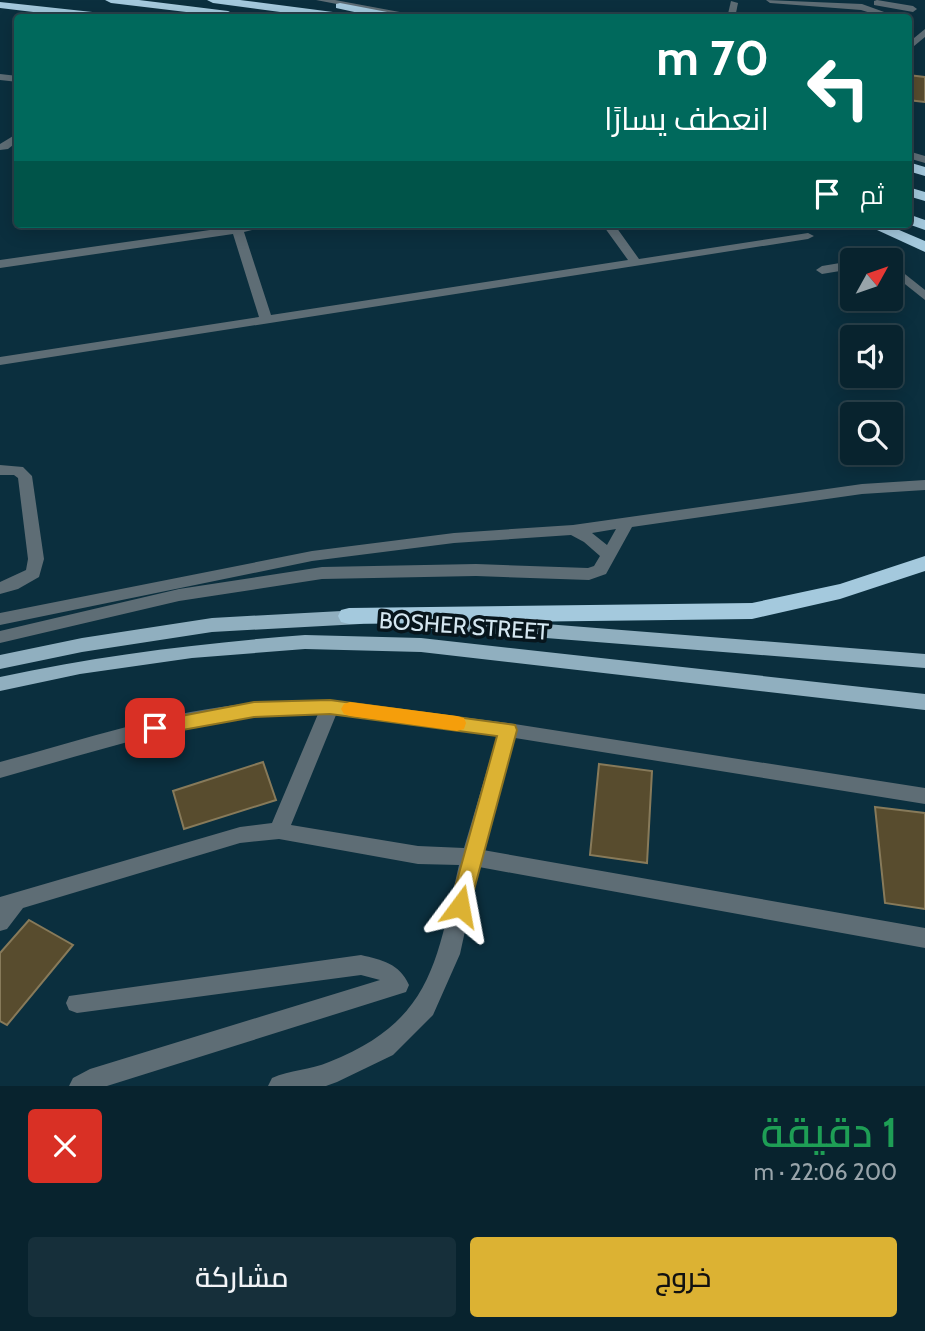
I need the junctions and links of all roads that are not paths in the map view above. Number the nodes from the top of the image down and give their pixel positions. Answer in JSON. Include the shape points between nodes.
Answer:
{"nodes":[{"id":1,"x":111,"y":0,"type":"edge"},
{"id":2,"x":213,"y":0,"type":"edge"},
{"id":3,"x":297,"y":0,"type":"edge"},
{"id":4,"x":320,"y":0,"type":"edge"},
{"id":5,"x":770,"y":0,"type":"edge"},
{"id":6,"x":829,"y":0,"type":"edge"},
{"id":7,"x":734,"y":3,"type":"dead end"},
{"id":8,"x":0,"y":5,"type":"edge"},
{"id":9,"x":913,"y":9,"type":"junction"},
{"id":10,"x":924,"y":9,"type":"edge"},
{"id":11,"x":83,"y":14,"type":"edge"},
{"id":12,"x":218,"y":14,"type":"edge"},
{"id":13,"x":324,"y":14,"type":"edge"},
{"id":14,"x":379,"y":14,"type":"edge"},
{"id":15,"x":404,"y":14,"type":"edge"},
{"id":16,"x":732,"y":14,"type":"edge"},
{"id":17,"x":885,"y":14,"type":"edge"},
{"id":18,"x":898,"y":14,"type":"edge"},
{"id":19,"x":913,"y":27,"type":"dead end"},
{"id":20,"x":925,"y":30,"type":"edge"},
{"id":21,"x":912,"y":44,"type":"edge"},
{"id":22,"x":249,"y":228,"type":"edge"},
{"id":23,"x":611,"y":228,"type":"edge"},
{"id":24,"x":881,"y":228,"type":"edge"},
{"id":25,"x":894,"y":228,"type":"edge"},
{"id":26,"x":238,"y":230,"type":"junction"},
{"id":27,"x":808,"y":236,"type":"dead end"},
{"id":28,"x":925,"y":240,"type":"edge"},
{"id":29,"x":925,"y":247,"type":"edge"},
{"id":30,"x":635,"y":261,"type":"junction"},
{"id":31,"x":0,"y":264,"type":"edge"},
{"id":32,"x":840,"y":267,"type":"edge"},
{"id":33,"x":822,"y":270,"type":"dead end"},
{"id":34,"x":903,"y":277,"type":"edge"},
{"id":35,"x":925,"y":296,"type":"edge"},
{"id":36,"x":266,"y":319,"type":"junction"},
{"id":37,"x":0,"y":361,"type":"edge"},
{"id":38,"x":0,"y":470,"type":"edge"},
{"id":39,"x":925,"y":485,"type":"edge"},
{"id":40,"x":628,"y":521,"type":"junction"},
{"id":41,"x":573,"y":530,"type":"junction"},
{"id":42,"x":607,"y":554,"type":"junction"},
{"id":43,"x":925,"y":563,"type":"edge"},
{"id":44,"x":0,"y":588,"type":"edge"},
{"id":45,"x":349,"y":616,"type":"junction"},
{"id":46,"x":0,"y":619,"type":"edge"},
{"id":47,"x":0,"y":636,"type":"edge"},
{"id":48,"x":925,"y":661,"type":"edge"},
{"id":49,"x":0,"y":662,"type":"edge"},
{"id":50,"x":0,"y":684,"type":"edge"},
{"id":51,"x":925,"y":702,"type":"edge"},
{"id":52,"x":330,"y":707,"type":"junction"},
{"id":53,"x":508,"y":730,"type":"junction"},
{"id":54,"x":0,"y":770,"type":"edge"},
{"id":55,"x":925,"y":796,"type":"edge"},
{"id":56,"x":278,"y":831,"type":"junction"},
{"id":57,"x":471,"y":857,"type":"junction"},
{"id":58,"x":8,"y":903,"type":"edge"},
{"id":59,"x":0,"y":922,"type":"edge"},
{"id":60,"x":925,"y":938,"type":"edge"},
{"id":61,"x":77,"y":1003,"type":"dead end"},
{"id":62,"x":81,"y":1086,"type":"edge"},
{"id":63,"x":280,"y":1086,"type":"edge"}],
"edges":[{"from":1,"to":12,"type":"highway"},
{"from":2,"to":13,"type":"highway"},
{"from":3,"to":14,"type":"highway"},
{"from":4,"to":15,"type":"street"},
{"from":5,"to":17,"type":"street","via":[[867,8]]},
{"from":6,"to":9,"type":"street"},
{"from":7,"to":16,"type":"street"},
{"from":8,"to":11,"type":"highway"},
{"from":9,"to":10,"type":"street"},
{"from":9,"to":18,"type":"street"},
{"from":19,"to":20,"type":"street"},
{"from":20,"to":21,"type":"street"},
{"from":22,"to":26,"type":"street"},
{"from":23,"to":30,"type":"street"},
{"from":24,"to":29,"type":"highway"},
{"from":25,"to":28,"type":"highway"},
{"from":26,"to":31,"type":"street"},
{"from":26,"to":36,"type":"street"},
{"from":27,"to":30,"type":"street"},
{"from":30,"to":36,"type":"street"},
{"from":32,"to":33,"type":"street"},
{"from":34,"to":35,"type":"street"},
{"from":36,"to":37,"type":"street"},
{"from":38,"to":44,"type":"street","via":[[18,470],[25,476],[36,559],[33,573]]},
{"from":39,"to":40,"type":"street","via":[[862,489]]},
{"from":40,"to":41,"type":"street"},
{"from":40,"to":42,"type":"street"},
{"from":41,"to":42,"type":"street"},
{"from":41,"to":46,"type":"street","via":[[454,538],[312,556]]},
{"from":42,"to":47,"type":"street","via":[[600,569],[589,575],[476,570],[296,577],[179,595]]},
{"from":43,"to":45,"type":"highway","via":[[860,587],[752,611]]},
{"from":45,"to":48,"type":"main road","name":"BOSHER STREET"},
{"from":45,"to":49,"type":"main road","name":"BOSHER STREET","via":[[212,625]]},
{"from":50,"to":51,"type":"main road","name":"BOSHER STREET","via":[[192,651],[306,642],[421,645]]},
{"from":52,"to":53,"type":"street"},
{"from":52,"to":54,"type":"street","via":[[254,709],[202,718]]},
{"from":52,"to":56,"type":"street"},
{"from":53,"to":55,"type":"street"},
{"from":53,"to":57,"type":"street"},
{"from":56,"to":57,"type":"street","via":[[418,855]]},
{"from":56,"to":58,"type":"street","via":[[240,835]]},
{"from":57,"to":60,"type":"street"},
{"from":57,"to":63,"type":"street","via":[[449,954],[425,1008],[385,1047],[329,1074]]},
{"from":58,"to":59,"type":"street"},
{"from":61,"to":62,"type":"street","via":[[361,965],[384,970],[398,985]]}]}
